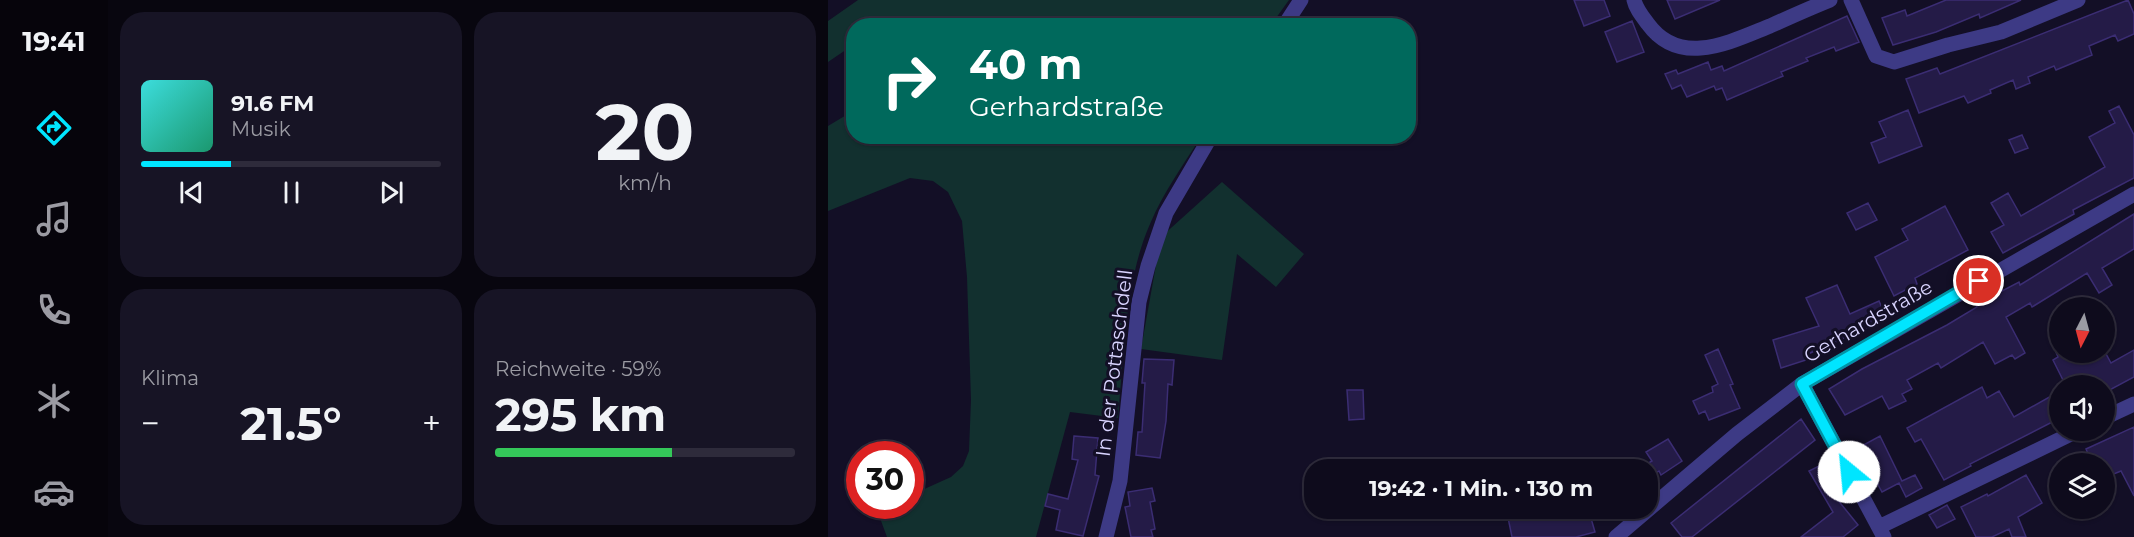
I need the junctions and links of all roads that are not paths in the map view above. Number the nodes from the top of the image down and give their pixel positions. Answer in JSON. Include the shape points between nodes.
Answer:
{"nodes":[{"id":1,"x":1301,"y":0,"type":"edge"},
{"id":2,"x":1634,"y":0,"type":"edge"},
{"id":3,"x":1830,"y":0,"type":"edge"},
{"id":4,"x":1851,"y":0,"type":"edge"},
{"id":5,"x":2078,"y":0,"type":"edge"},
{"id":6,"x":1289,"y":18,"type":"edge"},
{"id":7,"x":1206,"y":144,"type":"edge"},
{"id":8,"x":2134,"y":194,"type":"edge"},
{"id":9,"x":1802,"y":384,"type":"junction"},
{"id":10,"x":2134,"y":404,"type":"edge"},
{"id":11,"x":2115,"y":413,"type":"edge"},
{"id":12,"x":2058,"y":441,"type":"edge"},
{"id":13,"x":1881,"y":532,"type":"edge"},
{"id":14,"x":1106,"y":537,"type":"edge"},
{"id":15,"x":1616,"y":537,"type":"edge"}],
"edges":[{"from":1,"to":6,"type":"street"},
{"from":2,"to":3,"type":"street","via":[[1654,32],[1672,44],[1692,50],[1724,45]]},
{"from":4,"to":5,"type":"street","via":[[1876,56],[1894,62],[2001,32]]},
{"from":7,"to":14,"type":"street","name":"In der Pottaschdell","via":[[1166,213],[1148,266],[1140,302],[1120,481]]},
{"from":8,"to":9,"type":"street","name":"Gerhardstraße"},
{"from":9,"to":13,"type":"street"},
{"from":9,"to":15,"type":"street","name":"Gerhardstraße"},
{"from":10,"to":11,"type":"street"},
{"from":12,"to":13,"type":"street"}]}
